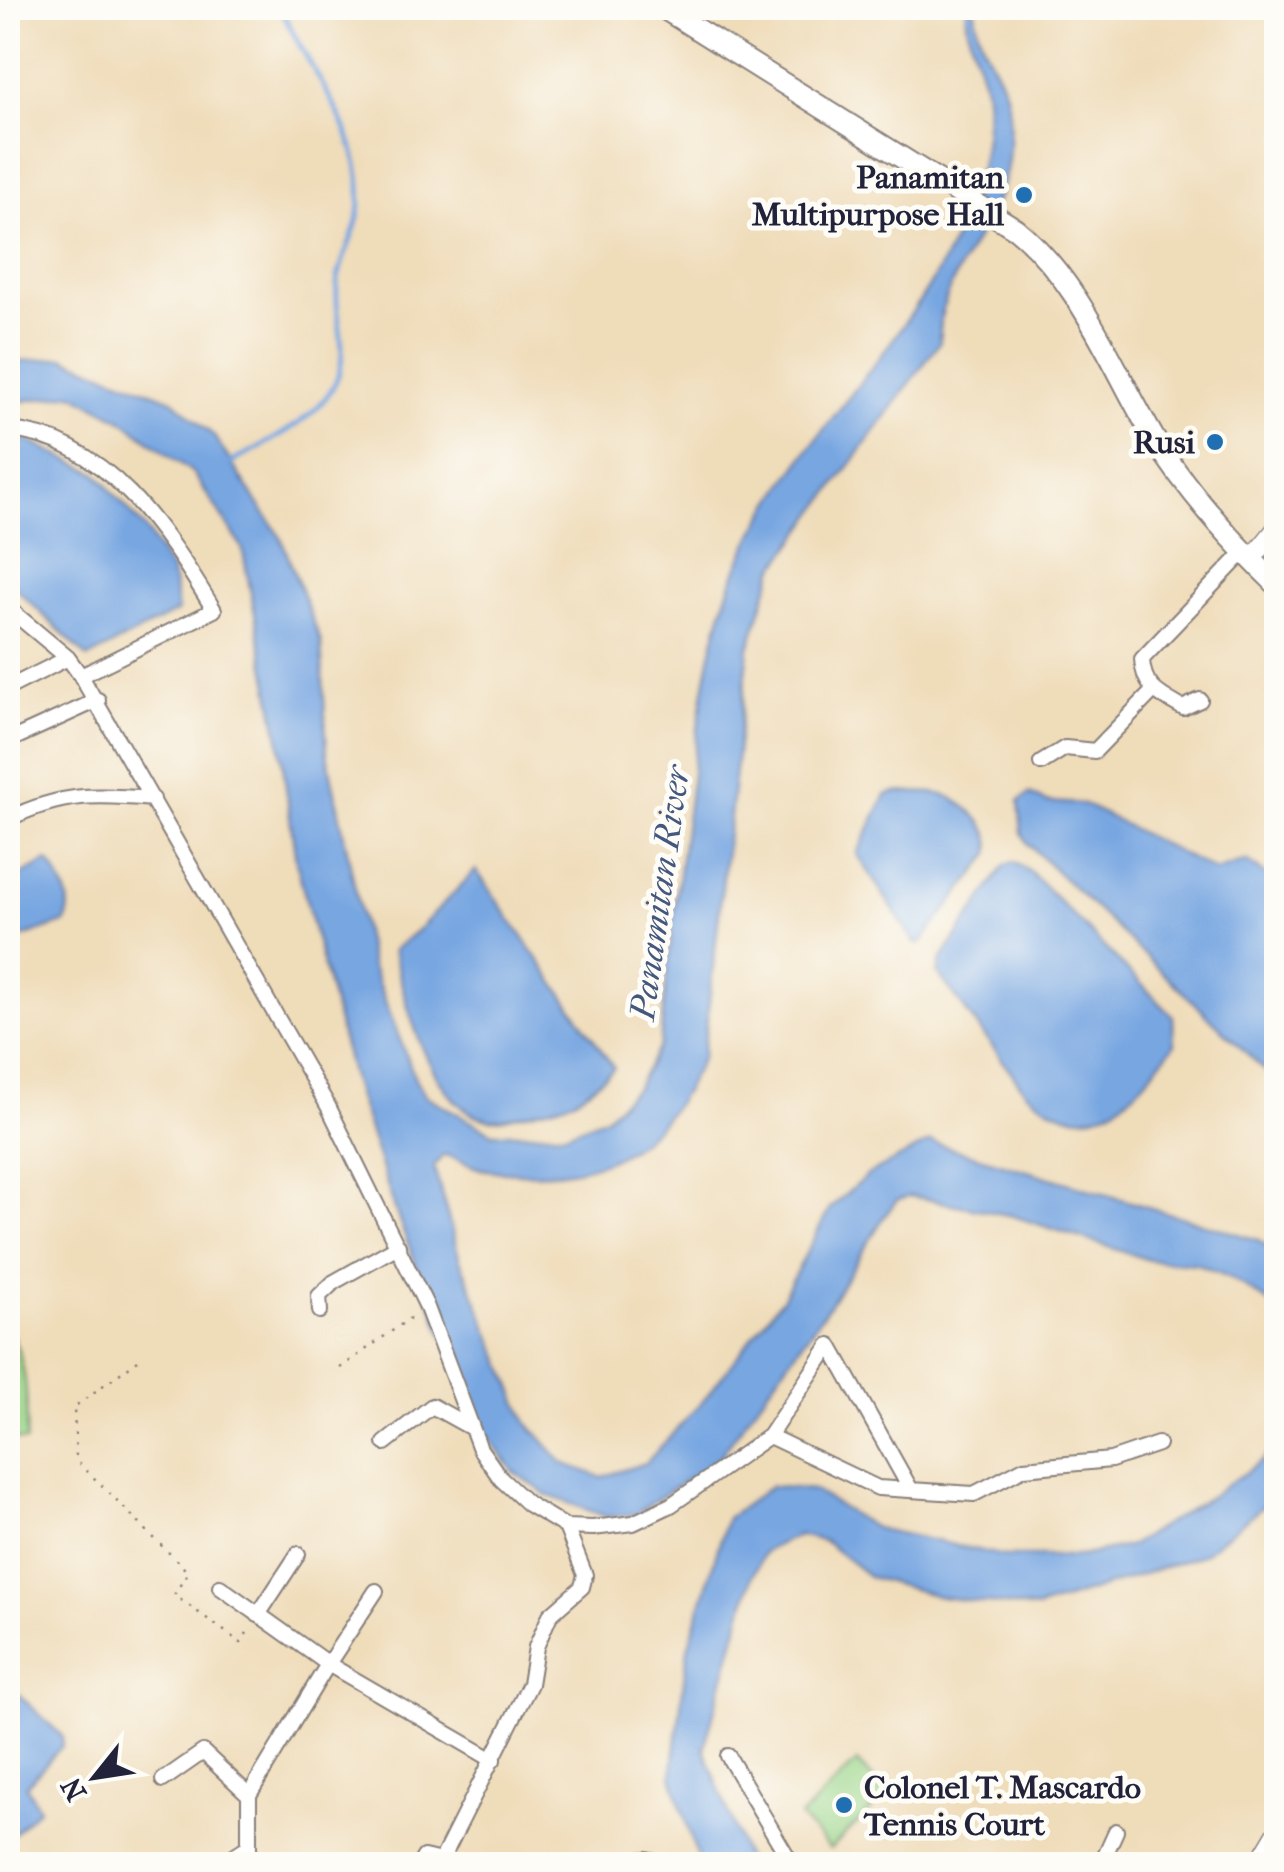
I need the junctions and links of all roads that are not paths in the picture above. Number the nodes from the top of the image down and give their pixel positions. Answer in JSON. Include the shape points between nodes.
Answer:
{"nodes":[{"id":1,"x":663,"y":8,"type":"edge"},
{"id":2,"x":8,"y":430,"type":"edge"},
{"id":3,"x":1276,"y":529,"type":"edge"},
{"id":4,"x":1248,"y":556,"type":"junction"},
{"id":5,"x":1276,"y":584,"type":"edge"},
{"id":6,"x":8,"y":608,"type":"edge"},
{"id":7,"x":68,"y":658,"type":"junction"},
{"id":8,"x":81,"y":676,"type":"junction"},
{"id":9,"x":8,"y":688,"type":"edge"},
{"id":10,"x":1153,"y":691,"type":"junction"},
{"id":11,"x":98,"y":700,"type":"junction"},
{"id":12,"x":1200,"y":700,"type":"dead end"},
{"id":13,"x":8,"y":741,"type":"edge"},
{"id":14,"x":1041,"y":762,"type":"dead end"},
{"id":15,"x":153,"y":799,"type":"junction"},
{"id":16,"x":8,"y":819,"type":"edge"},
{"id":17,"x":398,"y":1246,"type":"junction"},
{"id":18,"x":320,"y":1311,"type":"dead end"},
{"id":19,"x":470,"y":1428,"type":"junction"},
{"id":20,"x":769,"y":1436,"type":"junction"},
{"id":21,"x":385,"y":1443,"type":"dead end"},
{"id":22,"x":1158,"y":1444,"type":"dead end"},
{"id":23,"x":911,"y":1490,"type":"junction"},
{"id":24,"x":566,"y":1526,"type":"junction"},
{"id":25,"x":298,"y":1554,"type":"dead end"},
{"id":26,"x":220,"y":1588,"type":"dead end"},
{"id":27,"x":376,"y":1591,"type":"dead end"},
{"id":28,"x":258,"y":1615,"type":"junction"},
{"id":29,"x":328,"y":1664,"type":"junction"},
{"id":30,"x":728,"y":1756,"type":"dead end"},
{"id":31,"x":493,"y":1760,"type":"junction"},
{"id":32,"x":164,"y":1780,"type":"dead end"},
{"id":33,"x":249,"y":1794,"type":"junction"},
{"id":34,"x":1116,"y":1830,"type":"dead end"},
{"id":35,"x":1276,"y":1834,"type":"edge"},
{"id":36,"x":246,"y":1848,"type":"junction"},
{"id":37,"x":445,"y":1863,"type":"edge"},
{"id":38,"x":619,"y":1863,"type":"edge"},
{"id":39,"x":221,"y":1864,"type":"edge"},
{"id":40,"x":250,"y":1864,"type":"edge"},
{"id":41,"x":420,"y":1864,"type":"edge"},
{"id":42,"x":596,"y":1864,"type":"edge"},
{"id":43,"x":658,"y":1864,"type":"edge"},
{"id":44,"x":792,"y":1864,"type":"edge"},
{"id":45,"x":1101,"y":1864,"type":"edge"},
{"id":46,"x":1258,"y":1864,"type":"edge"}],
"edges":[{"from":1,"to":4,"type":"main road","via":[[998,217],[1054,264],[1157,442],[1196,499]]},
{"from":2,"to":8,"type":"street","via":[[54,440],[103,467],[184,560],[214,610]]},
{"from":3,"to":4,"type":"street"},
{"from":4,"to":5,"type":"main road"},
{"from":4,"to":10,"type":"street","via":[[1142,660]]},
{"from":6,"to":7,"type":"street"},
{"from":7,"to":8,"type":"street"},
{"from":7,"to":9,"type":"street"},
{"from":8,"to":11,"type":"street"},
{"from":10,"to":12,"type":"street","via":[[1183,708]]},
{"from":10,"to":14,"type":"street","via":[[1095,751],[1065,748]]},
{"from":11,"to":13,"type":"street"},
{"from":11,"to":15,"type":"street"},
{"from":15,"to":16,"type":"street","via":[[77,795]]},
{"from":15,"to":17,"type":"street","via":[[279,1014]]},
{"from":17,"to":18,"type":"street","via":[[334,1282],[320,1296]]},
{"from":17,"to":19,"type":"street"},
{"from":19,"to":21,"type":"street","via":[[432,1406]]},
{"from":19,"to":24,"type":"street","via":[[501,1480]]},
{"from":20,"to":23,"type":"street","via":[[878,1488]]},
{"from":20,"to":23,"type":"street","via":[[830,1345]]},
{"from":20,"to":24,"type":"street","via":[[634,1523]]},
{"from":22,"to":23,"type":"street","via":[[1111,1460],[1024,1468],[974,1494]]},
{"from":24,"to":31,"type":"street","via":[[585,1575],[582,1586],[550,1615],[530,1684]]},
{"from":25,"to":28,"type":"street"},
{"from":26,"to":28,"type":"street"},
{"from":27,"to":29,"type":"street"},
{"from":28,"to":29,"type":"street"},
{"from":29,"to":31,"type":"street"},
{"from":29,"to":33,"type":"street"},
{"from":30,"to":44,"type":"street"},
{"from":31,"to":37,"type":"street"},
{"from":32,"to":33,"type":"street","via":[[203,1752]]},
{"from":33,"to":36,"type":"street"},
{"from":34,"to":45,"type":"street"},
{"from":35,"to":46,"type":"street"},
{"from":36,"to":39,"type":"street"},
{"from":36,"to":40,"type":"street"},
{"from":37,"to":41,"type":"street","via":[[424,1857]]},
{"from":38,"to":42,"type":"street"},
{"from":38,"to":43,"type":"street"}]}
